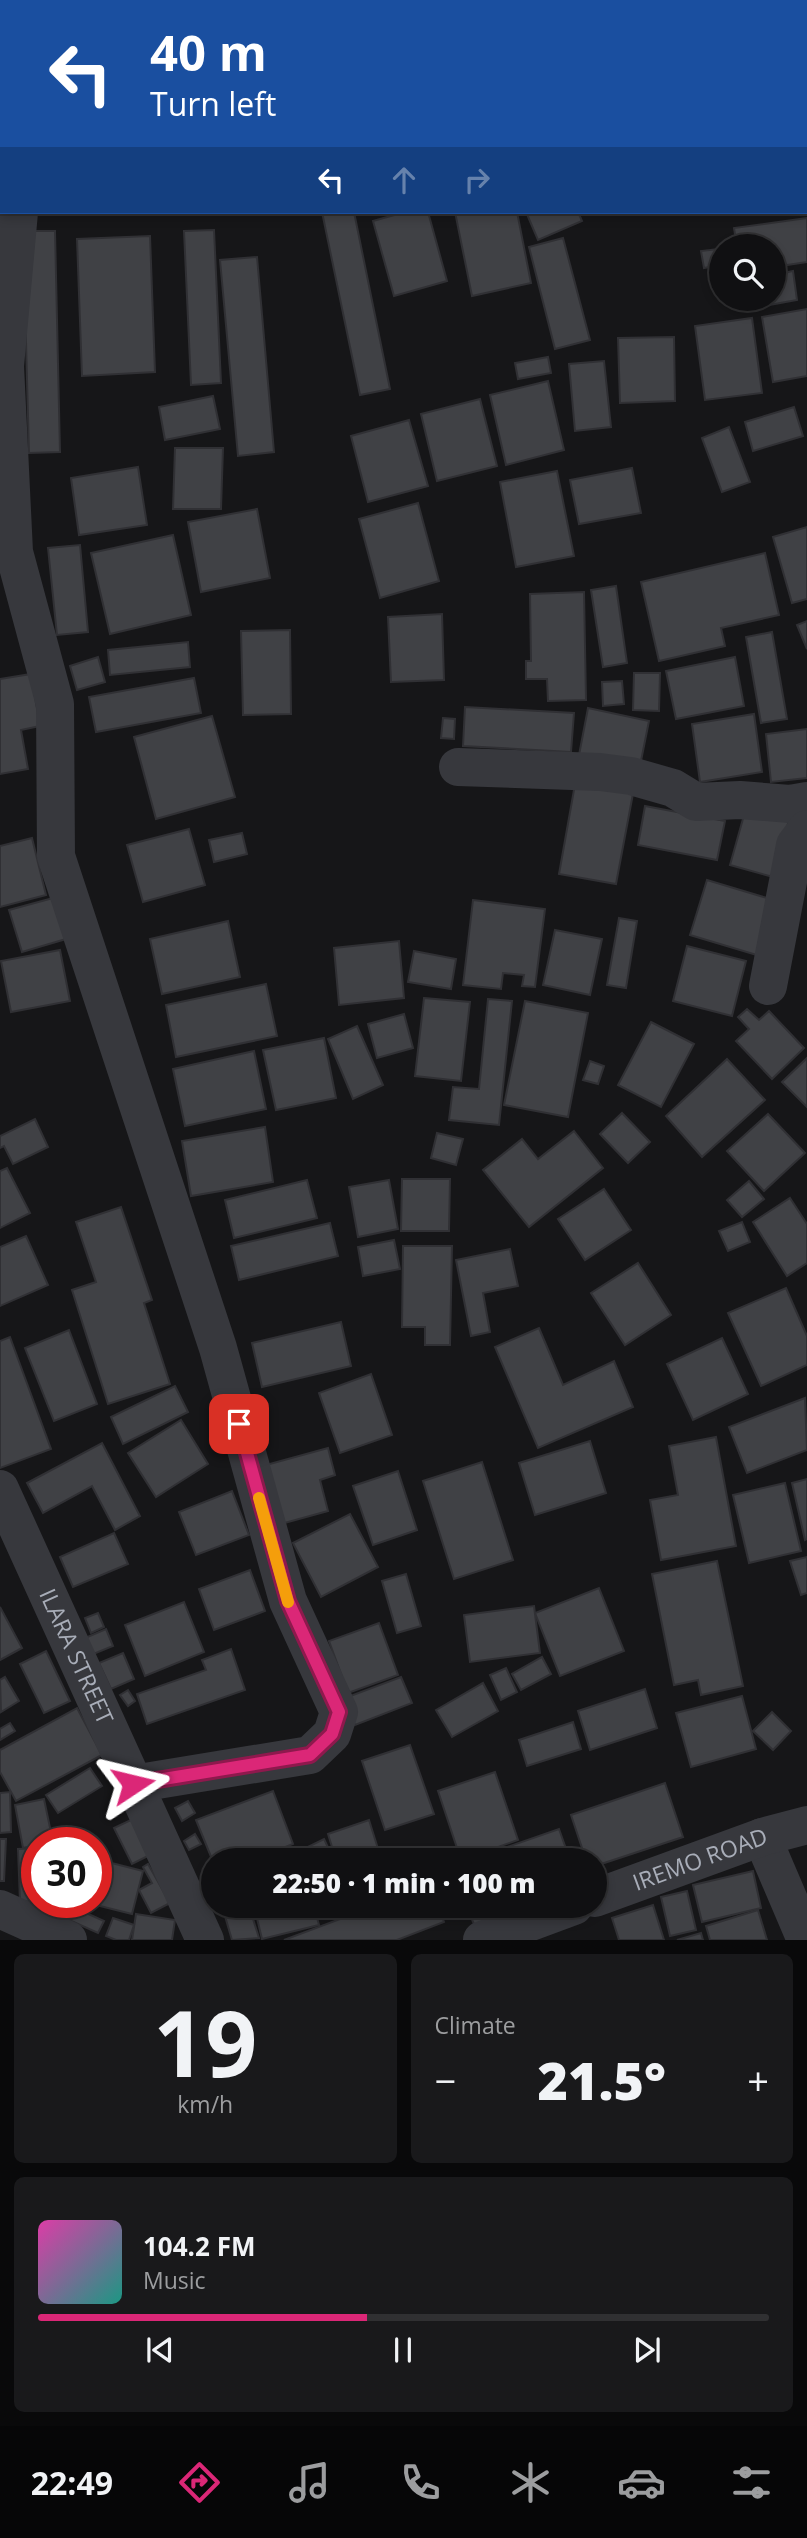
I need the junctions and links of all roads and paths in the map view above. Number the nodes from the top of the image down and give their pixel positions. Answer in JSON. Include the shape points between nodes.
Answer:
{"nodes":[{"id":1,"x":19,"y":214,"type":"edge"},
{"id":2,"x":458,"y":767,"type":"dead end"},
{"id":3,"x":807,"y":801,"type":"edge"},
{"id":4,"x":807,"y":829,"type":"edge"},
{"id":5,"x":768,"y":985,"type":"dead end"},
{"id":6,"x":0,"y":1489,"type":"edge"},
{"id":7,"x":133,"y":1784,"type":"junction"},
{"id":8,"x":807,"y":1825,"type":"edge"},
{"id":9,"x":762,"y":1837,"type":"junction"},
{"id":10,"x":607,"y":1894,"type":"edge"},
{"id":11,"x":0,"y":1909,"type":"edge"},
{"id":12,"x":542,"y":1918,"type":"edge"},
{"id":13,"x":68,"y":1940,"type":"edge"},
{"id":14,"x":205,"y":1940,"type":"edge"},
{"id":15,"x":482,"y":1940,"type":"edge"},
{"id":16,"x":806,"y":1940,"type":"edge"}],
"edges":[{"from":1,"to":7,"type":"street","via":[[5,366],[14,552],[55,704],[56,856],[218,1348],[288,1601],[339,1712],[332,1734],[310,1755]]},
{"from":2,"to":3,"type":"street","via":[[631,776],[673,789],[696,802]]},
{"from":4,"to":5,"type":"street","via":[[795,845]]},
{"from":6,"to":7,"type":"street","name":"ILARA STREET"},
{"from":7,"to":14,"type":"street","name":"ILARA STREET"},
{"from":8,"to":9,"type":"street","name":"IREMO ROAD"},
{"from":9,"to":10,"type":"street","name":"IREMO ROAD"},
{"from":9,"to":16,"type":"street"},
{"from":11,"to":13,"type":"street"},
{"from":12,"to":15,"type":"street"}]}
